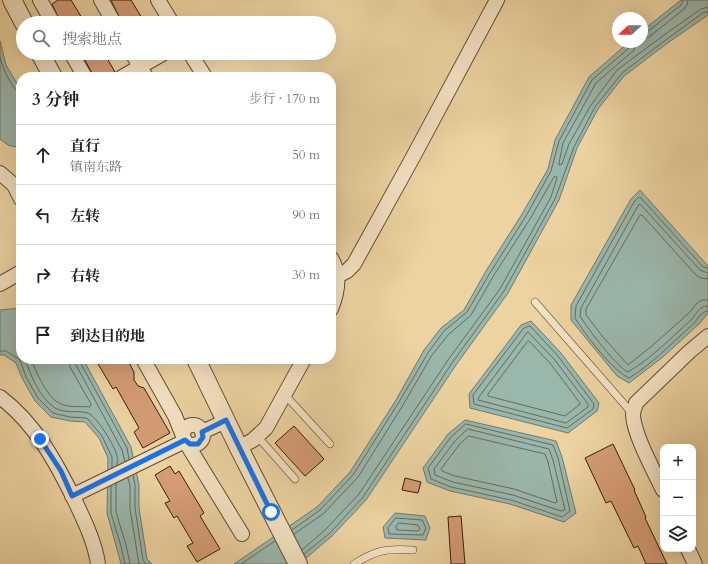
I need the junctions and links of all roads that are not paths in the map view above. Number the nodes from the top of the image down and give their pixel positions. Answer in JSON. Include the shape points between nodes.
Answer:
{"nodes":[{"id":1,"x":12,"y":0,"type":"edge"},
{"id":2,"x":40,"y":0,"type":"edge"},
{"id":3,"x":101,"y":0,"type":"edge"},
{"id":4,"x":158,"y":0,"type":"edge"},
{"id":5,"x":497,"y":0,"type":"edge"},
{"id":6,"x":20,"y":16,"type":"edge"},
{"id":7,"x":49,"y":16,"type":"edge"},
{"id":8,"x":110,"y":16,"type":"edge"},
{"id":9,"x":168,"y":16,"type":"edge"},
{"id":10,"x":44,"y":60,"type":"edge"},
{"id":11,"x":75,"y":60,"type":"edge"},
{"id":12,"x":136,"y":60,"type":"edge"},
{"id":13,"x":156,"y":60,"type":"edge"},
{"id":14,"x":194,"y":60,"type":"edge"},
{"id":15,"x":50,"y":72,"type":"edge"},
{"id":16,"x":82,"y":72,"type":"edge"},
{"id":17,"x":143,"y":72,"type":"edge"},
{"id":18,"x":202,"y":72,"type":"edge"},
{"id":19,"x":0,"y":173,"type":"edge"},
{"id":20,"x":16,"y":189,"type":"edge"},
{"id":21,"x":16,"y":275,"type":"edge"},
{"id":22,"x":336,"y":275,"type":"edge"},
{"id":23,"x":0,"y":284,"type":"edge"},
{"id":24,"x":535,"y":302,"type":"dead end"},
{"id":25,"x":708,"y":336,"type":"edge"},
{"id":26,"x":147,"y":364,"type":"edge"},
{"id":27,"x":198,"y":364,"type":"edge"},
{"id":28,"x":302,"y":364,"type":"edge"},
{"id":29,"x":286,"y":395,"type":"junction"},
{"id":30,"x":0,"y":397,"type":"edge"},
{"id":31,"x":632,"y":413,"type":"junction"},
{"id":32,"x":226,"y":420,"type":"junction"},
{"id":33,"x":257,"y":436,"type":"junction"},
{"id":34,"x":185,"y":440,"type":"junction"},
{"id":35,"x":330,"y":444,"type":"dead end"},
{"id":36,"x":239,"y":448,"type":"junction"},
{"id":37,"x":295,"y":479,"type":"dead end"},
{"id":38,"x":660,"y":483,"type":"edge"},
{"id":39,"x":72,"y":496,"type":"junction"},
{"id":40,"x":242,"y":534,"type":"dead end"},
{"id":41,"x":413,"y":550,"type":"dead end"},
{"id":42,"x":689,"y":552,"type":"edge"},
{"id":43,"x":98,"y":564,"type":"edge"},
{"id":44,"x":298,"y":564,"type":"edge"},
{"id":45,"x":354,"y":564,"type":"edge"},
{"id":46,"x":695,"y":564,"type":"edge"}],
"edges":[{"from":1,"to":6,"type":"street"},
{"from":2,"to":7,"type":"street"},
{"from":3,"to":8,"type":"street"},
{"from":4,"to":9,"type":"street"},
{"from":5,"to":22,"type":"street","via":[[354,264],[347,271]]},
{"from":10,"to":15,"type":"street"},
{"from":11,"to":16,"type":"street"},
{"from":12,"to":17,"type":"street"},
{"from":13,"to":17,"type":"street"},
{"from":14,"to":18,"type":"street"},
{"from":19,"to":20,"type":"street"},
{"from":21,"to":23,"type":"street"},
{"from":24,"to":31,"type":"lane"},
{"from":25,"to":31,"type":"street","via":[[636,403]]},
{"from":26,"to":34,"type":"street"},
{"from":27,"to":32,"type":"street"},
{"from":28,"to":29,"type":"street"},
{"from":29,"to":33,"type":"street","via":[[266,428]]},
{"from":29,"to":35,"type":"lane"},
{"from":30,"to":39,"type":"street","via":[[40,439],[61,471]]},
{"from":31,"to":38,"type":"street","via":[[640,440]]},
{"from":32,"to":34,"type":"street","via":[[202,432],[198,427],[189,426],[184,431]]},
{"from":32,"to":36,"type":"street"},
{"from":33,"to":36,"type":"street"},
{"from":33,"to":37,"type":"lane"},
{"from":34,"to":39,"type":"street"},
{"from":34,"to":40,"type":"street"},
{"from":36,"to":44,"type":"street"},
{"from":39,"to":43,"type":"street","via":[[92,542]]},
{"from":41,"to":45,"type":"lane","via":[[392,549],[368,555]]},
{"from":42,"to":46,"type":"street"}]}
